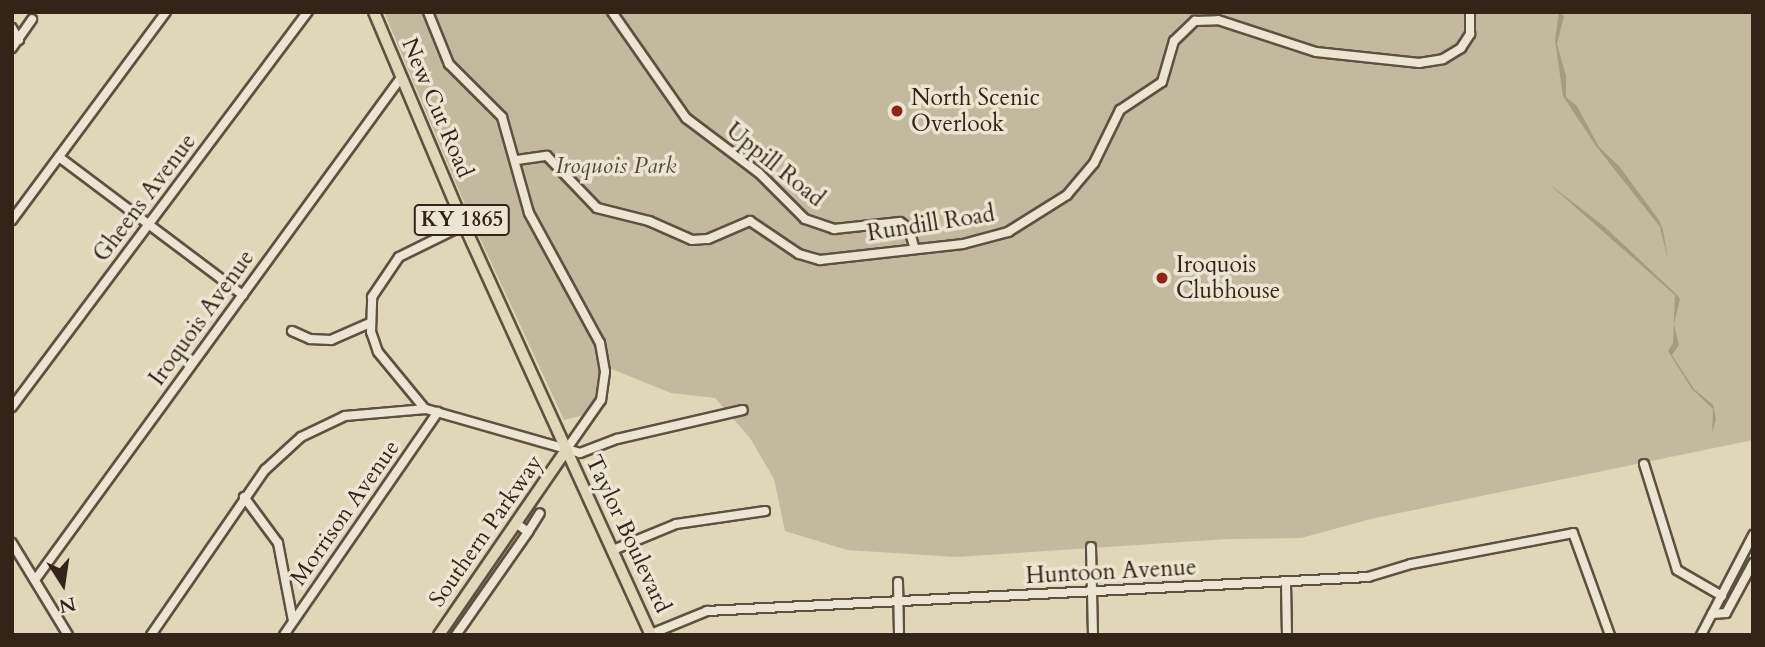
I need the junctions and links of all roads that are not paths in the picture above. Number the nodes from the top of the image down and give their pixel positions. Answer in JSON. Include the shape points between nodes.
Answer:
{"nodes":[{"id":1,"x":166,"y":12,"type":"edge"},
{"id":2,"x":308,"y":12,"type":"edge"},
{"id":3,"x":374,"y":12,"type":"edge"},
{"id":4,"x":428,"y":12,"type":"edge"},
{"id":5,"x":612,"y":12,"type":"edge"},
{"id":6,"x":1470,"y":12,"type":"edge"},
{"id":7,"x":32,"y":19,"type":"dead end"},
{"id":8,"x":12,"y":29,"type":"edge"},
{"id":9,"x":19,"y":40,"type":"junction"},
{"id":10,"x":12,"y":48,"type":"edge"},
{"id":11,"x":400,"y":79,"type":"junction"},
{"id":12,"x":59,"y":157,"type":"junction"},
{"id":13,"x":517,"y":160,"type":"junction"},
{"id":14,"x":12,"y":220,"type":"edge"},
{"id":15,"x":148,"y":225,"type":"junction"},
{"id":16,"x":464,"y":225,"type":"junction"},
{"id":17,"x":914,"y":247,"type":"junction"},
{"id":18,"x":243,"y":295,"type":"junction"},
{"id":19,"x":370,"y":324,"type":"junction"},
{"id":20,"x":292,"y":331,"type":"dead end"},
{"id":21,"x":12,"y":407,"type":"edge"},
{"id":22,"x":425,"y":409,"type":"junction"},
{"id":23,"x":743,"y":411,"type":"dead end"},
{"id":24,"x":438,"y":412,"type":"junction"},
{"id":25,"x":566,"y":450,"type":"junction"},
{"id":26,"x":1644,"y":464,"type":"dead end"},
{"id":27,"x":244,"y":497,"type":"junction"},
{"id":28,"x":765,"y":511,"type":"dead end"},
{"id":29,"x":540,"y":513,"type":"dead end"},
{"id":30,"x":517,"y":524,"type":"junction"},
{"id":31,"x":528,"y":531,"type":"junction"},
{"id":32,"x":1753,"y":535,"type":"edge"},
{"id":33,"x":12,"y":543,"type":"edge"},
{"id":34,"x":1091,"y":547,"type":"dead end"},
{"id":35,"x":613,"y":550,"type":"junction"},
{"id":36,"x":1737,"y":565,"type":"junction"},
{"id":37,"x":1751,"y":569,"type":"edge"},
{"id":38,"x":35,"y":580,"type":"junction"},
{"id":39,"x":898,"y":582,"type":"dead end"},
{"id":40,"x":1286,"y":583,"type":"junction"},
{"id":41,"x":1092,"y":593,"type":"junction"},
{"id":42,"x":1722,"y":596,"type":"junction"},
{"id":43,"x":899,"y":601,"type":"junction"},
{"id":44,"x":1712,"y":614,"type":"junction"},
{"id":45,"x":293,"y":621,"type":"junction"},
{"id":46,"x":651,"y":634,"type":"edge"},
{"id":47,"x":68,"y":635,"type":"edge"},
{"id":48,"x":151,"y":635,"type":"edge"},
{"id":49,"x":284,"y":635,"type":"edge"},
{"id":50,"x":439,"y":635,"type":"edge"},
{"id":51,"x":456,"y":635,"type":"edge"},
{"id":52,"x":899,"y":635,"type":"edge"},
{"id":53,"x":1093,"y":635,"type":"edge"},
{"id":54,"x":1287,"y":635,"type":"edge"},
{"id":55,"x":1610,"y":635,"type":"edge"},
{"id":56,"x":1700,"y":635,"type":"edge"}],
"edges":[{"from":1,"to":12,"type":"street"},
{"from":2,"to":15,"type":"street","name":"Gheens Avenue"},
{"from":3,"to":11,"type":"main road","name":"New Cut Road","number":"KY 1865"},
{"from":4,"to":13,"type":"street","via":[[449,64],[502,117]]},
{"from":5,"to":17,"type":"street","name":"Uppill Road","via":[[686,118],[759,173],[805,219],[834,229],[900,222],[909,229]]},
{"from":6,"to":17,"type":"street","name":"Rundill Road","via":[[1470,34],[1461,48],[1443,59],[1419,63],[1316,52],[1218,20],[1195,21],[1174,41],[1163,82],[1120,110],[1094,163],[1067,195],[1008,232],[975,242]]},
{"from":7,"to":9,"type":"street"},
{"from":8,"to":9,"type":"street"},
{"from":9,"to":10,"type":"street"},
{"from":11,"to":16,"type":"main road","name":"New Cut Road","number":"KY 1865"},
{"from":11,"to":18,"type":"street","name":"Iroquois Avenue"},
{"from":12,"to":14,"type":"street"},
{"from":12,"to":15,"type":"street"},
{"from":13,"to":17,"type":"street","name":"Rundill Road","via":[[547,156],[597,208],[649,221],[692,240],[708,239],[750,220],[813,259]]},
{"from":13,"to":25,"type":"street","via":[[529,213],[593,327],[604,358],[600,404]]},
{"from":15,"to":18,"type":"street"},
{"from":15,"to":21,"type":"street","name":"Gheens Avenue"},
{"from":16,"to":19,"type":"street","via":[[411,248],[393,262],[374,290]]},
{"from":16,"to":25,"type":"main road","name":"New Cut Road","number":"KY 1865"},
{"from":18,"to":38,"type":"street","name":"Iroquois Avenue"},
{"from":19,"to":20,"type":"street","via":[[331,340],[310,339]]},
{"from":19,"to":22,"type":"street","via":[[387,365]]},
{"from":22,"to":24,"type":"street"},
{"from":22,"to":27,"type":"street","via":[[368,411],[324,426],[281,453]]},
{"from":23,"to":25,"type":"street","via":[[617,439],[580,453]]},
{"from":24,"to":25,"type":"street"},
{"from":24,"to":45,"type":"street","name":"Morrison Avenue"},
{"from":25,"to":30,"type":"main road","name":"Southern Parkway"},
{"from":25,"to":35,"type":"main road","name":"Taylor Boulevard","number":"KY 1865"},
{"from":26,"to":42,"type":"street","via":[[1677,570]]},
{"from":27,"to":45,"type":"street","via":[[278,543]]},
{"from":27,"to":48,"type":"street"},
{"from":28,"to":35,"type":"street","via":[[676,524]]},
{"from":29,"to":31,"type":"street"},
{"from":30,"to":31,"type":"street"},
{"from":30,"to":50,"type":"main road","name":"Southern Parkway"},
{"from":31,"to":51,"type":"street"},
{"from":32,"to":36,"type":"street"},
{"from":33,"to":38,"type":"street"},
{"from":34,"to":41,"type":"street"},
{"from":35,"to":46,"type":"main road","name":"Taylor Boulevard","number":"KY 1865"},
{"from":36,"to":37,"type":"street"},
{"from":36,"to":42,"type":"street"},
{"from":37,"to":44,"type":"street","via":[[1726,613]]},
{"from":38,"to":47,"type":"street"},
{"from":39,"to":43,"type":"street"},
{"from":40,"to":41,"type":"street","name":"Huntoon Avenue"},
{"from":40,"to":54,"type":"street"},
{"from":40,"to":55,"type":"street","name":"Huntoon Avenue","via":[[1376,576],[1411,564],[1573,533]]},
{"from":41,"to":43,"type":"street","name":"Huntoon Avenue"},
{"from":41,"to":53,"type":"street"},
{"from":42,"to":44,"type":"street"},
{"from":43,"to":46,"type":"street","name":"Huntoon Avenue","via":[[707,611]]},
{"from":43,"to":52,"type":"street"},
{"from":44,"to":56,"type":"street"},
{"from":45,"to":49,"type":"street","name":"Morrison Avenue"}]}
